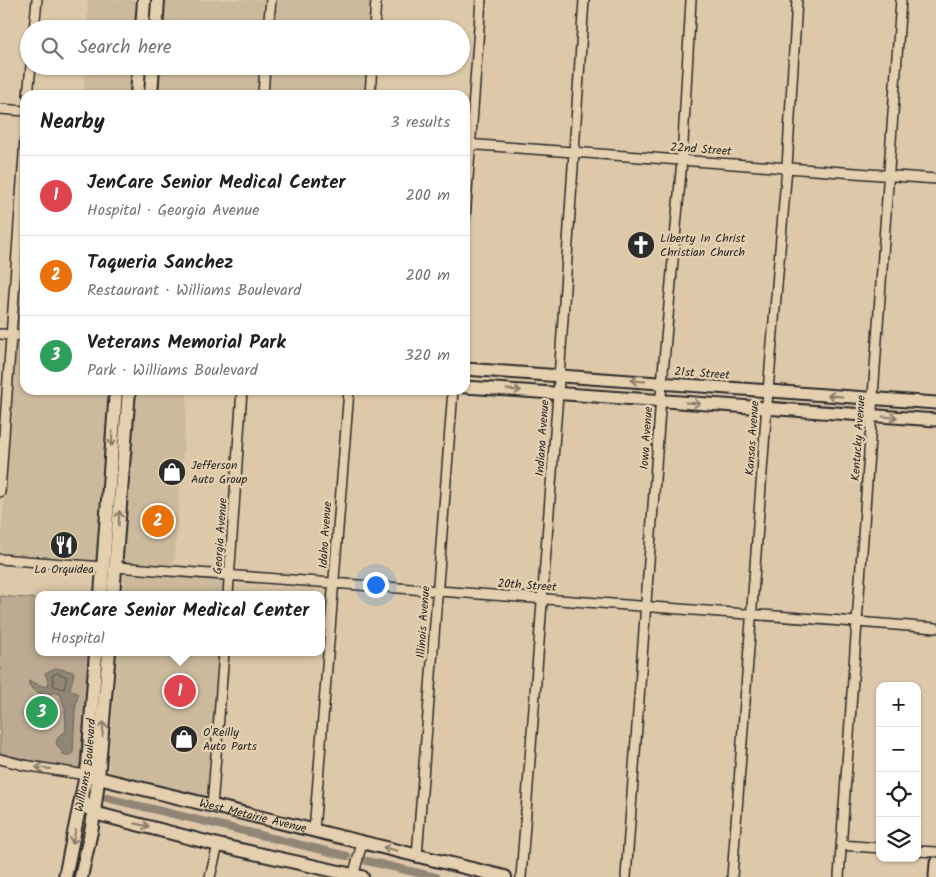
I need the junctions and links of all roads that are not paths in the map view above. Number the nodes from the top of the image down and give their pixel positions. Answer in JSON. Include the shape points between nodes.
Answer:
{"nodes":[{"id":1,"x":37,"y":0,"type":"edge"},
{"id":2,"x":144,"y":0,"type":"edge"},
{"id":3,"x":158,"y":0,"type":"edge"},
{"id":4,"x":271,"y":0,"type":"edge"},
{"id":5,"x":376,"y":0,"type":"edge"},
{"id":6,"x":480,"y":0,"type":"edge"},
{"id":7,"x":584,"y":0,"type":"edge"},
{"id":8,"x":691,"y":0,"type":"edge"},
{"id":9,"x":797,"y":0,"type":"edge"},
{"id":10,"x":901,"y":0,"type":"edge"},
{"id":11,"x":35,"y":20,"type":"edge"},
{"id":12,"x":143,"y":20,"type":"edge"},
{"id":13,"x":157,"y":20,"type":"edge"},
{"id":14,"x":269,"y":20,"type":"edge"},
{"id":15,"x":375,"y":20,"type":"edge"},
{"id":16,"x":30,"y":75,"type":"edge"},
{"id":17,"x":138,"y":75,"type":"edge"},
{"id":18,"x":152,"y":75,"type":"edge"},
{"id":19,"x":264,"y":75,"type":"edge"},
{"id":20,"x":371,"y":75,"type":"edge"},
{"id":21,"x":29,"y":90,"type":"edge"},
{"id":22,"x":137,"y":90,"type":"edge"},
{"id":23,"x":151,"y":90,"type":"edge"},
{"id":24,"x":263,"y":90,"type":"edge"},
{"id":25,"x":370,"y":90,"type":"edge"},
{"id":26,"x":0,"y":110,"type":"edge"},
{"id":27,"x":20,"y":111,"type":"edge"},
{"id":28,"x":470,"y":120,"type":"edge"},
{"id":29,"x":470,"y":144,"type":"edge"},
{"id":30,"x":574,"y":152,"type":"junction"},
{"id":31,"x":682,"y":160,"type":"junction"},
{"id":32,"x":787,"y":167,"type":"junction"},
{"id":33,"x":889,"y":175,"type":"junction"},
{"id":34,"x":936,"y":178,"type":"edge"},
{"id":35,"x":20,"y":205,"type":"edge"},
{"id":36,"x":0,"y":334,"type":"edge"},
{"id":37,"x":10,"y":334,"type":"junction"},
{"id":38,"x":20,"y":335,"type":"edge"},
{"id":39,"x":470,"y":369,"type":"edge"},
{"id":40,"x":558,"y":376,"type":"junction"},
{"id":41,"x":662,"y":383,"type":"junction"},
{"id":42,"x":470,"y":387,"type":"edge"},
{"id":43,"x":768,"y":392,"type":"junction"},
{"id":44,"x":558,"y":394,"type":"junction"},
{"id":45,"x":116,"y":395,"type":"edge"},
{"id":46,"x":128,"y":395,"type":"edge"},
{"id":47,"x":242,"y":395,"type":"edge"},
{"id":48,"x":349,"y":395,"type":"edge"},
{"id":49,"x":453,"y":395,"type":"edge"},
{"id":50,"x":873,"y":399,"type":"junction"},
{"id":51,"x":662,"y":401,"type":"junction"},
{"id":52,"x":936,"y":403,"type":"edge"},
{"id":53,"x":767,"y":408,"type":"junction"},
{"id":54,"x":872,"y":416,"type":"junction"},
{"id":55,"x":936,"y":420,"type":"edge"},
{"id":56,"x":0,"y":492,"type":"edge"},
{"id":57,"x":0,"y":559,"type":"edge"},
{"id":58,"x":109,"y":566,"type":"junction"},
{"id":59,"x":230,"y":574,"type":"junction"},
{"id":60,"x":334,"y":583,"type":"junction"},
{"id":61,"x":102,"y":591,"type":"edge"},
{"id":62,"x":108,"y":591,"type":"edge"},
{"id":63,"x":113,"y":591,"type":"edge"},
{"id":64,"x":228,"y":591,"type":"edge"},
{"id":65,"x":438,"y":591,"type":"junction"},
{"id":66,"x":542,"y":599,"type":"junction"},
{"id":67,"x":646,"y":606,"type":"junction"},
{"id":68,"x":751,"y":614,"type":"junction"},
{"id":69,"x":856,"y":622,"type":"junction"},
{"id":70,"x":936,"y":628,"type":"edge"},
{"id":71,"x":96,"y":656,"type":"edge"},
{"id":72,"x":108,"y":656,"type":"edge"},
{"id":73,"x":224,"y":656,"type":"edge"},
{"id":74,"x":0,"y":759,"type":"edge"},
{"id":75,"x":92,"y":776,"type":"junction"},
{"id":76,"x":82,"y":797,"type":"junction"},
{"id":77,"x":212,"y":807,"type":"junction"},
{"id":78,"x":94,"y":813,"type":"junction"},
{"id":79,"x":314,"y":831,"type":"junction"},
{"id":80,"x":362,"y":843,"type":"junction"},
{"id":81,"x":218,"y":845,"type":"junction"},
{"id":82,"x":841,"y":845,"type":"junction"},
{"id":83,"x":876,"y":848,"type":"edge"},
{"id":84,"x":921,"y":851,"type":"edge"},
{"id":85,"x":936,"y":852,"type":"edge"},
{"id":86,"x":417,"y":856,"type":"junction"},
{"id":87,"x":936,"y":863,"type":"edge"},
{"id":88,"x":357,"y":876,"type":"edge"},
{"id":89,"x":65,"y":877,"type":"edge"},
{"id":90,"x":81,"y":877,"type":"edge"},
{"id":91,"x":210,"y":877,"type":"edge"},
{"id":92,"x":505,"y":877,"type":"edge"},
{"id":93,"x":520,"y":877,"type":"edge"},
{"id":94,"x":626,"y":877,"type":"edge"},
{"id":95,"x":732,"y":877,"type":"edge"},
{"id":96,"x":839,"y":877,"type":"edge"},
{"id":97,"x":935,"y":877,"type":"edge"}],
"edges":[{"from":1,"to":11,"type":"street"},
{"from":2,"to":12,"type":"main road"},
{"from":3,"to":13,"type":"main road"},
{"from":4,"to":14,"type":"street"},
{"from":5,"to":15,"type":"street"},
{"from":6,"to":28,"type":"street"},
{"from":7,"to":30,"type":"street","name":"Indiana Avenue"},
{"from":8,"to":31,"type":"street","name":"Iowa Avenue"},
{"from":9,"to":32,"type":"street","name":"Kansas Avenue"},
{"from":10,"to":33,"type":"street","name":"Kentucky Avenue"},
{"from":16,"to":21,"type":"street"},
{"from":17,"to":22,"type":"main road"},
{"from":18,"to":23,"type":"main road"},
{"from":19,"to":24,"type":"street"},
{"from":20,"to":25,"type":"street"},
{"from":26,"to":27,"type":"street"},
{"from":29,"to":30,"type":"street","name":"22nd Street"},
{"from":30,"to":31,"type":"street","name":"22nd Street"},
{"from":30,"to":40,"type":"street","name":"Indiana Avenue"},
{"from":31,"to":32,"type":"street","name":"22nd Street"},
{"from":31,"to":41,"type":"street","name":"Iowa Avenue"},
{"from":32,"to":33,"type":"street","name":"22nd Street"},
{"from":32,"to":43,"type":"street","name":"Kansas Avenue"},
{"from":33,"to":34,"type":"street","name":"22nd Street"},
{"from":33,"to":50,"type":"street","name":"Kentucky Avenue"},
{"from":35,"to":37,"type":"street"},
{"from":36,"to":37,"type":"street"},
{"from":37,"to":38,"type":"street"},
{"from":37,"to":56,"type":"street"},
{"from":39,"to":40,"type":"street","name":"21st Street"},
{"from":41,"to":40,"type":"street","name":"21st Street","one_way":true},
{"from":40,"to":44,"type":"street","name":"Indiana Avenue"},
{"from":41,"to":43,"type":"street","name":"21st Street"},
{"from":41,"to":51,"type":"street","name":"Iowa Avenue"},
{"from":42,"to":44,"type":"street","one_way":true},
{"from":50,"to":43,"type":"street","name":"21st Street","one_way":true},
{"from":43,"to":53,"type":"street","name":"Kansas Avenue"},
{"from":44,"to":51,"type":"street"},
{"from":44,"to":66,"type":"street","name":"Indiana Avenue"},
{"from":45,"to":58,"type":"main road","one_way":true,"via":[[105,541]]},
{"from":58,"to":46,"type":"main road","one_way":true},
{"from":47,"to":59,"type":"street","name":"Georgia Avenue"},
{"from":48,"to":60,"type":"street","name":"Idaho Avenue"},
{"from":49,"to":65,"type":"street","name":"Illinois Avenue"},
{"from":50,"to":52,"type":"street","name":"21st Street"},
{"from":50,"to":54,"type":"street","name":"Kentucky Avenue"},
{"from":51,"to":53,"type":"street","one_way":true},
{"from":51,"to":67,"type":"street","name":"Iowa Avenue"},
{"from":53,"to":54,"type":"street"},
{"from":53,"to":68,"type":"street","name":"Kansas Avenue"},
{"from":54,"to":55,"type":"street","one_way":true},
{"from":54,"to":69,"type":"street","name":"Kentucky Avenue"},
{"from":57,"to":58,"type":"street","name":"20th Street"},
{"from":58,"to":59,"type":"street","name":"20th Street"},
{"from":58,"to":61,"type":"main road"},
{"from":58,"to":62,"type":"main road"},
{"from":58,"to":63,"type":"main road"},
{"from":59,"to":60,"type":"street","name":"20th Street"},
{"from":59,"to":64,"type":"street","name":"Georgia Avenue"},
{"from":60,"to":65,"type":"street","name":"20th Street"},
{"from":60,"to":79,"type":"street","name":"Idaho Avenue"},
{"from":65,"to":66,"type":"street","name":"20th Street"},
{"from":65,"to":86,"type":"street","name":"Illinois Avenue"},
{"from":66,"to":67,"type":"street","name":"20th Street"},
{"from":66,"to":93,"type":"street","name":"Indiana Avenue"},
{"from":67,"to":68,"type":"street","name":"20th Street"},
{"from":67,"to":94,"type":"street","name":"Iowa Avenue"},
{"from":68,"to":69,"type":"street","name":"20th Street"},
{"from":68,"to":95,"type":"street","name":"Kansas Avenue"},
{"from":69,"to":70,"type":"street","name":"20th Street"},
{"from":69,"to":82,"type":"street","name":"Kentucky Avenue"},
{"from":71,"to":75,"type":"main road","name":"Williams Boulevard"},
{"from":75,"to":72,"type":"main road","name":"Williams Boulevard","one_way":true},
{"from":73,"to":77,"type":"street"},
{"from":75,"to":74,"type":"street","name":"West Metairie Avenue","one_way":true},
{"from":75,"to":76,"type":"main road","name":"Williams Boulevard"},
{"from":75,"to":77,"type":"main road","name":"West Metairie Avenue"},
{"from":75,"to":78,"type":"main road","name":"Williams Boulevard"},
{"from":76,"to":78,"type":"main road"},
{"from":76,"to":89,"type":"main road","name":"Williams Boulevard","one_way":true},
{"from":77,"to":79,"type":"main road","name":"West Metairie Avenue"},
{"from":78,"to":81,"type":"main road","one_way":true},
{"from":78,"to":90,"type":"main road","name":"Williams Boulevard"},
{"from":79,"to":80,"type":"main road","name":"West Metairie Avenue"},
{"from":86,"to":80,"type":"main road","name":"West Metairie Avenue","one_way":true},
{"from":80,"to":88,"type":"street"},
{"from":81,"to":88,"type":"main road"},
{"from":81,"to":91,"type":"street"},
{"from":82,"to":83,"type":"street"},
{"from":82,"to":96,"type":"street","name":"Kentucky Avenue"},
{"from":84,"to":85,"type":"street"},
{"from":86,"to":92,"type":"main road","name":"West Metairie Avenue"},
{"from":87,"to":97,"type":"street"}]}
